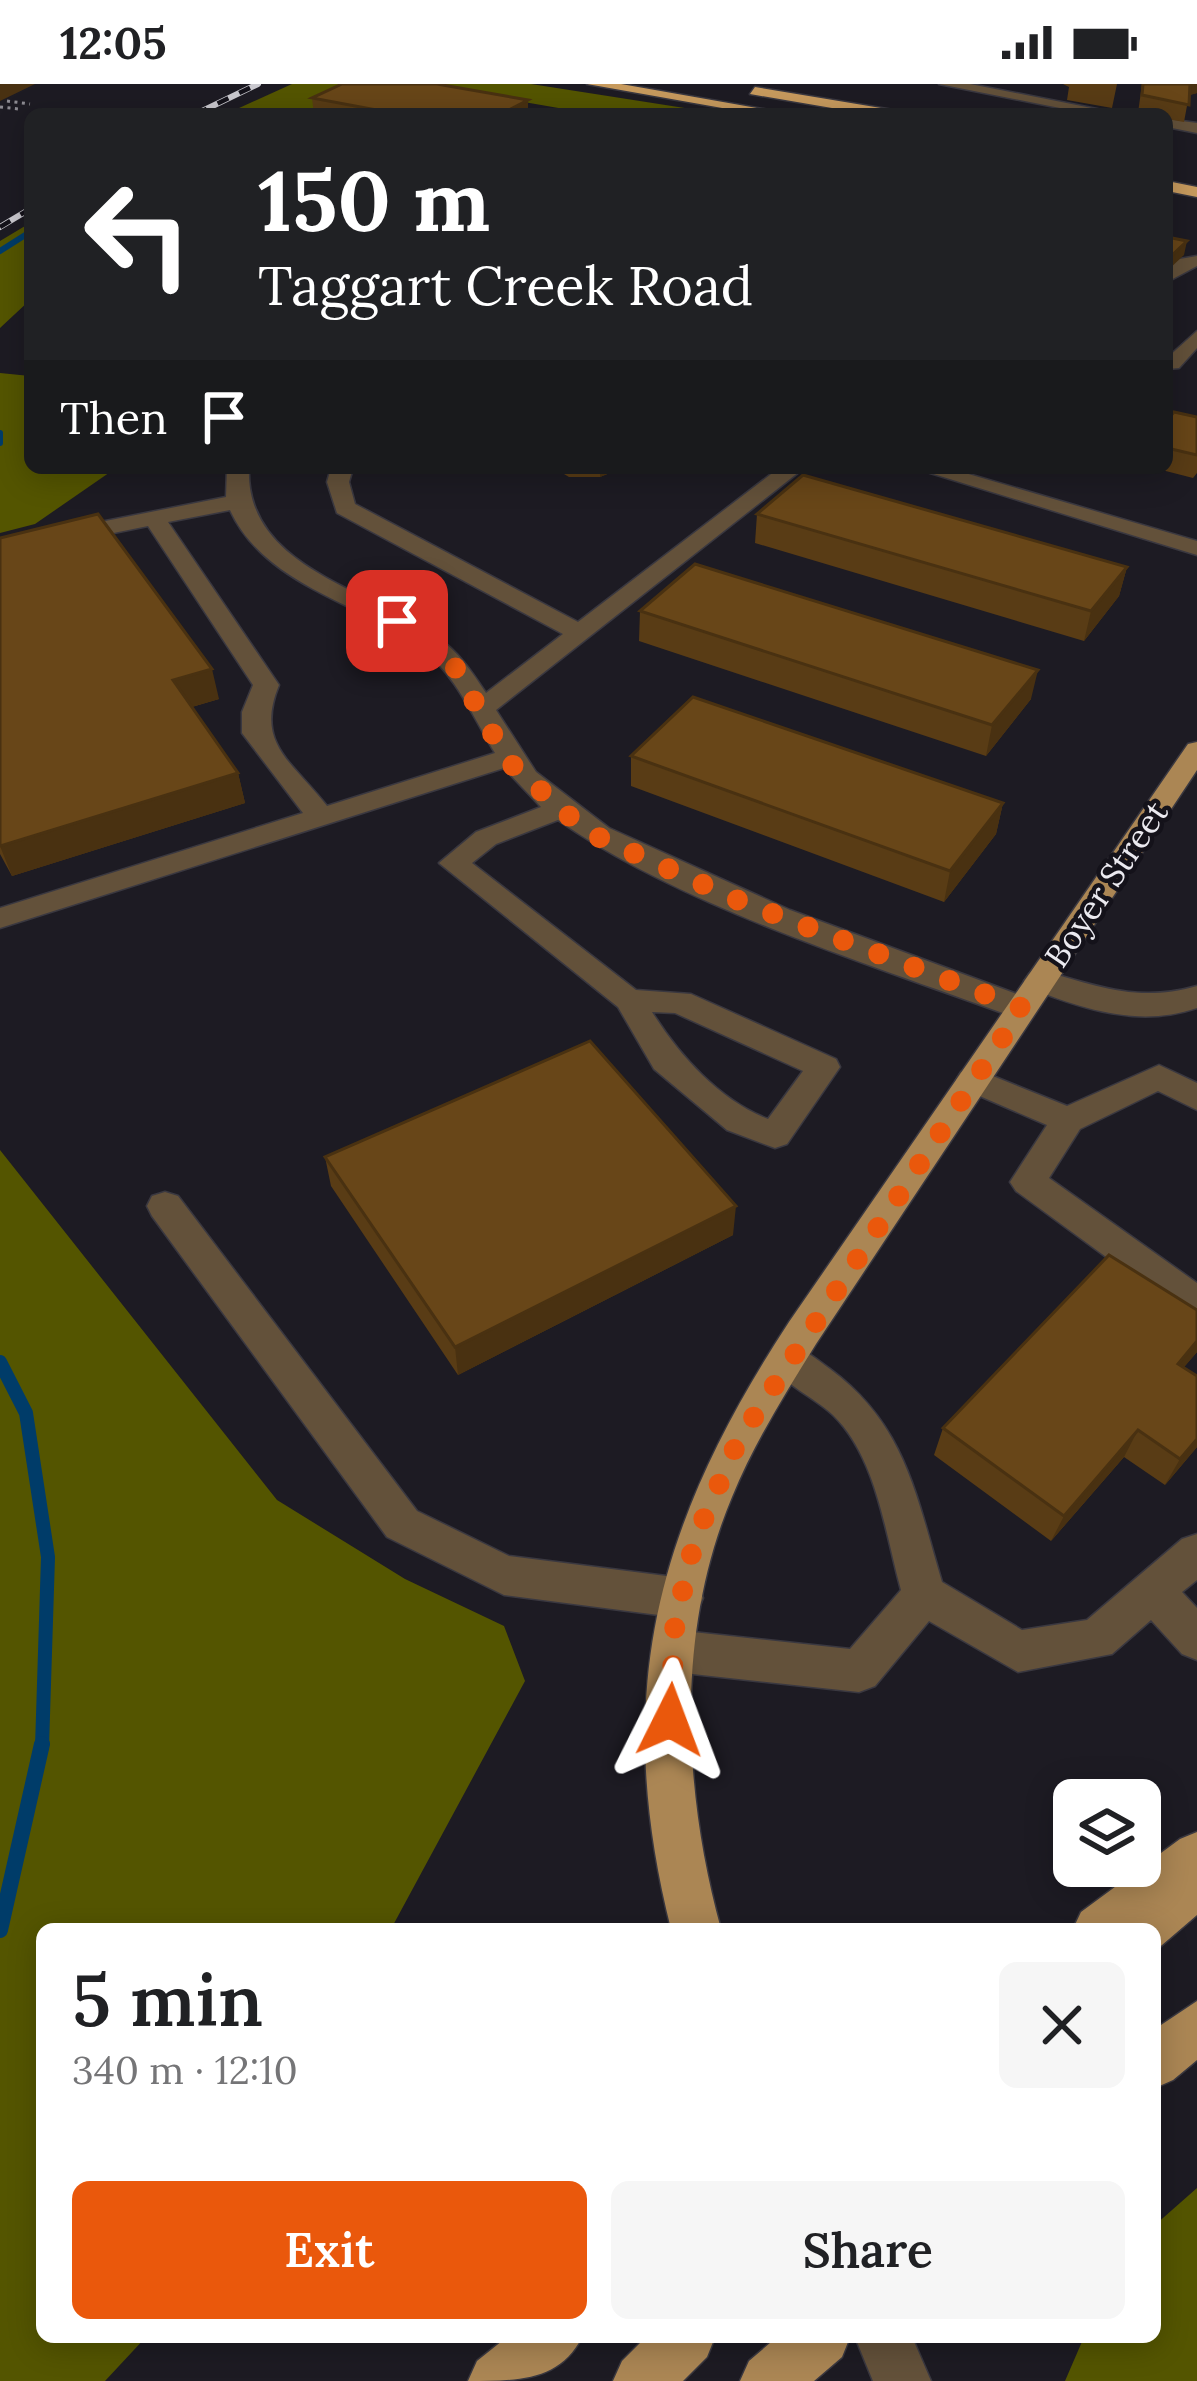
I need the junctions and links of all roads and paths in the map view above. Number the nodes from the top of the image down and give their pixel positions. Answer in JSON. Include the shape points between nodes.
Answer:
{"nodes":[{"id":1,"x":594,"y":84,"type":"edge"},
{"id":2,"x":708,"y":84,"type":"edge"},
{"id":3,"x":946,"y":84,"type":"edge"},
{"id":4,"x":7,"y":101,"type":"dead end"},
{"id":5,"x":30,"y":104,"type":"dead end"},
{"id":6,"x":0,"y":107,"type":"edge"},
{"id":7,"x":746,"y":108,"type":"edge"},
{"id":8,"x":856,"y":108,"type":"edge"},
{"id":9,"x":1115,"y":108,"type":"edge"},
{"id":10,"x":19,"y":110,"type":"dead end"},
{"id":11,"x":1197,"y":337,"type":"edge"},
{"id":12,"x":1173,"y":360,"type":"edge"},
{"id":13,"x":236,"y":474,"type":"edge"},
{"id":14,"x":340,"y":474,"type":"edge"},
{"id":15,"x":785,"y":474,"type":"edge"},
{"id":16,"x":945,"y":474,"type":"edge"},
{"id":17,"x":235,"y":502,"type":"junction"},
{"id":18,"x":153,"y":517,"type":"junction"},
{"id":19,"x":1197,"y":548,"type":"edge"},
{"id":20,"x":0,"y":549,"type":"edge"},
{"id":21,"x":580,"y":633,"type":"junction"},
{"id":22,"x":482,"y":708,"type":"junction"},
{"id":23,"x":1197,"y":750,"type":"edge"},
{"id":24,"x":507,"y":758,"type":"junction"},
{"id":25,"x":560,"y":809,"type":"junction"},
{"id":26,"x":320,"y":816,"type":"junction"},
{"id":27,"x":0,"y":918,"type":"edge"},
{"id":28,"x":1031,"y":994,"type":"junction"},
{"id":29,"x":1197,"y":998,"type":"edge"},
{"id":30,"x":628,"y":1000,"type":"junction"},
{"id":31,"x":973,"y":1081,"type":"junction"},
{"id":32,"x":1197,"y":1098,"type":"edge"},
{"id":33,"x":1068,"y":1120,"type":"junction"},
{"id":34,"x":165,"y":1206,"type":"dead end"},
{"id":35,"x":1194,"y":1296,"type":"edge"},
{"id":36,"x":789,"y":1360,"type":"junction"},
{"id":37,"x":1197,"y":1553,"type":"edge"},
{"id":38,"x":1153,"y":1591,"type":"junction"},
{"id":39,"x":924,"y":1594,"type":"junction"},
{"id":40,"x":682,"y":1598,"type":"junction"},
{"id":41,"x":1197,"y":1639,"type":"edge"},
{"id":42,"x":674,"y":1651,"type":"junction"},
{"id":43,"x":1197,"y":1856,"type":"edge"},
{"id":44,"x":1197,"y":1881,"type":"edge"},
{"id":45,"x":696,"y":1923,"type":"edge"},
{"id":46,"x":1106,"y":1923,"type":"edge"},
{"id":47,"x":1154,"y":1923,"type":"edge"},
{"id":48,"x":1197,"y":2027,"type":"edge"},
{"id":49,"x":1161,"y":2057,"type":"edge"},
{"id":50,"x":546,"y":2343,"type":"edge"},
{"id":51,"x":681,"y":2343,"type":"edge"},
{"id":52,"x":815,"y":2343,"type":"edge"},
{"id":53,"x":886,"y":2343,"type":"edge"},
{"id":54,"x":497,"y":2381,"type":"edge"},
{"id":55,"x":642,"y":2381,"type":"edge"},
{"id":56,"x":770,"y":2381,"type":"edge"},
{"id":57,"x":902,"y":2381,"type":"edge"}],
"edges":[{"from":1,"to":7,"type":"highway"},
{"from":2,"to":8,"type":"highway"},
{"from":3,"to":9,"type":"street"},
{"from":4,"to":5,"type":"path"},
{"from":6,"to":10,"type":"path"},
{"from":11,"to":12,"type":"street"},
{"from":13,"to":17,"type":"street"},
{"from":14,"to":21,"type":"street","via":[[345,508]]},
{"from":15,"to":21,"type":"street"},
{"from":16,"to":19,"type":"street"},
{"from":17,"to":18,"type":"street"},
{"from":17,"to":22,"type":"street","via":[[278,556],[433,645]]},
{"from":18,"to":20,"type":"street"},
{"from":18,"to":26,"type":"street","via":[[266,685],[255,733]]},
{"from":21,"to":22,"type":"street"},
{"from":22,"to":24,"type":"street"},
{"from":23,"to":28,"type":"main road","name":"Boyer Street"},
{"from":24,"to":25,"type":"street"},
{"from":24,"to":26,"type":"street"},
{"from":25,"to":28,"type":"street","via":[[587,832],[742,902]]},
{"from":25,"to":30,"type":"street","via":[[485,838],[453,863]]},
{"from":26,"to":27,"type":"street"},
{"from":28,"to":29,"type":"street","via":[[1127,1007]]},
{"from":28,"to":31,"type":"main road","name":"Boyer Street"},
{"from":30,"to":30,"type":"street","via":[[666,1061],[739,1121],[775,1135],[824,1067],[680,1002]]},
{"from":31,"to":33,"type":"street"},
{"from":31,"to":36,"type":"main road","name":"Boyer Street"},
{"from":32,"to":33,"type":"street","via":[[1159,1077]]},
{"from":33,"to":35,"type":"street","via":[[1028,1182]]},
{"from":34,"to":40,"type":"street","via":[[402,1524],[504,1575]]},
{"from":36,"to":39,"type":"street","via":[[849,1405],[884,1455]]},
{"from":36,"to":40,"type":"main road","name":"Boyer Street","via":[[738,1441],[695,1539]]},
{"from":37,"to":38,"type":"street"},
{"from":38,"to":39,"type":"street","via":[[1097,1639],[1018,1651]]},
{"from":38,"to":41,"type":"street"},
{"from":39,"to":42,"type":"street","via":[[859,1671]]},
{"from":40,"to":42,"type":"main road","name":"Boyer Street"},
{"from":42,"to":45,"type":"main road","name":"Boyer Street","via":[[674,1807]]},
{"from":43,"to":46,"type":"main road"},
{"from":44,"to":47,"type":"main road"},
{"from":48,"to":49,"type":"main road"},
{"from":50,"to":54,"type":"main road"},
{"from":51,"to":55,"type":"main road"},
{"from":52,"to":56,"type":"main road"},
{"from":53,"to":57,"type":"street"}]}
